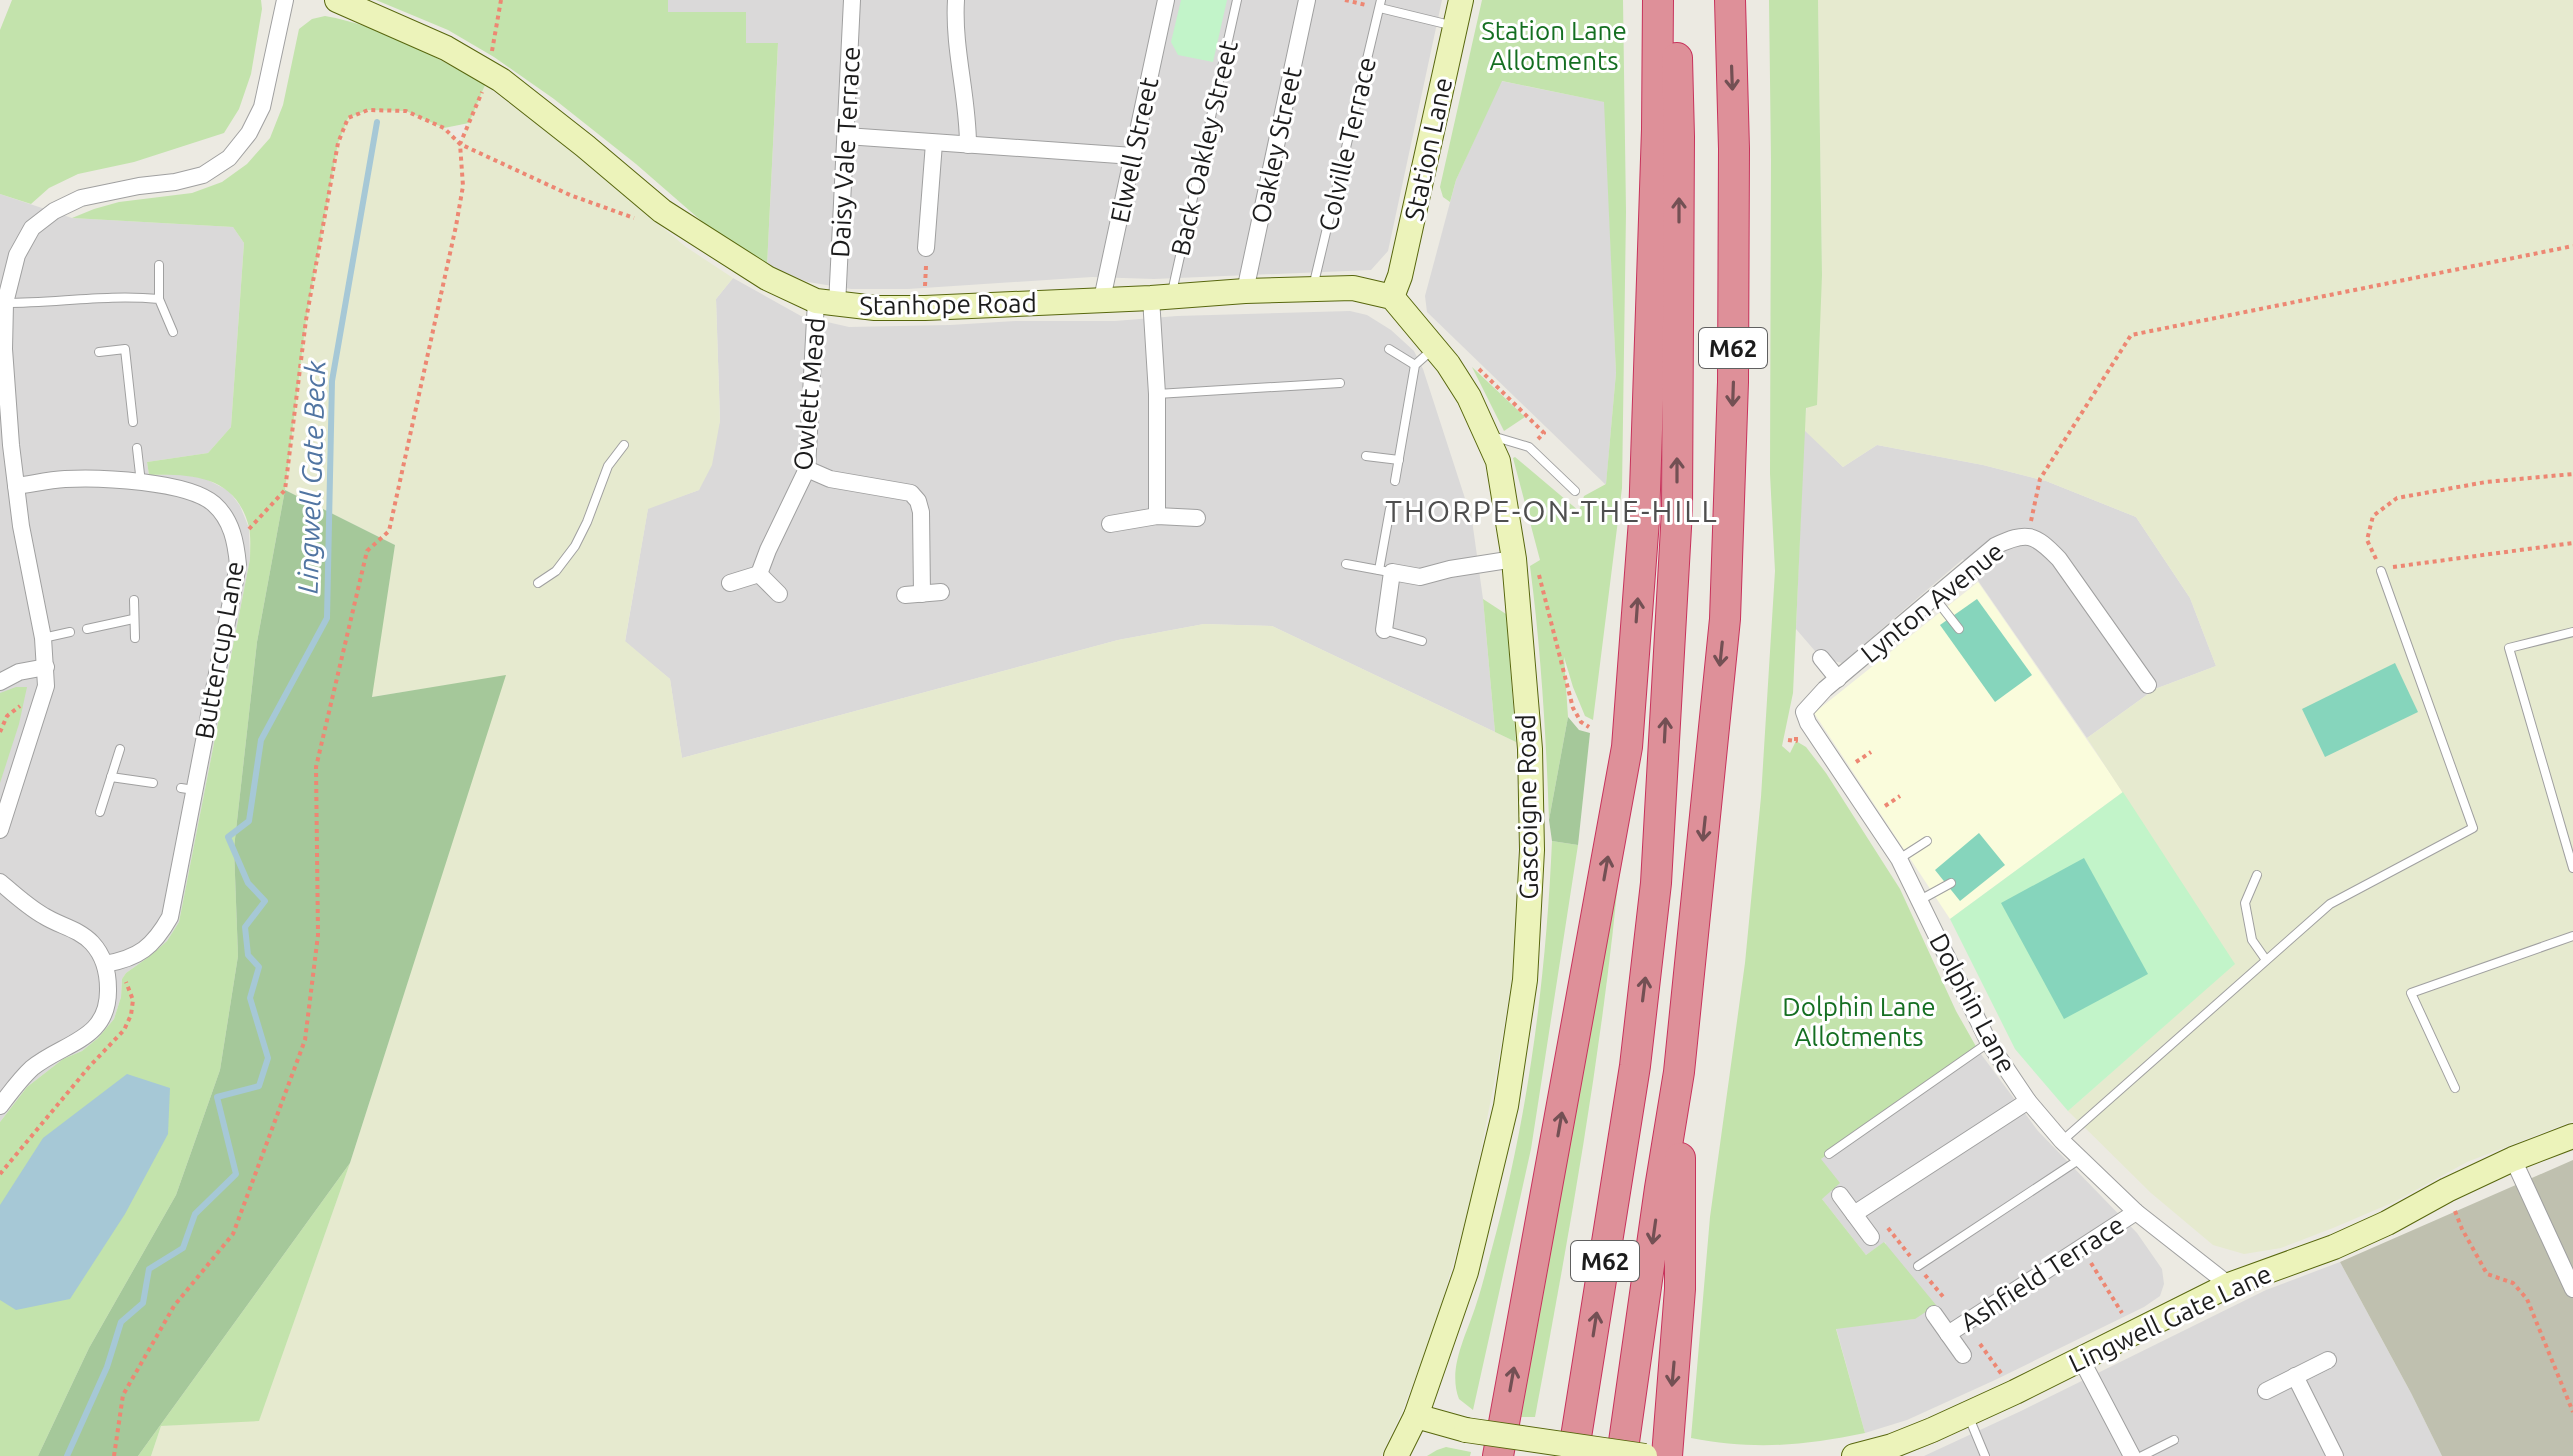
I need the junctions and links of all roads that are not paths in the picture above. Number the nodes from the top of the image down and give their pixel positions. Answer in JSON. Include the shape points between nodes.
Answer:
{"nodes":[{"id":1,"x":285,"y":0,"type":"edge"},
{"id":2,"x":337,"y":0,"type":"edge"},
{"id":3,"x":852,"y":0,"type":"edge"},
{"id":4,"x":956,"y":0,"type":"edge"},
{"id":5,"x":1166,"y":0,"type":"edge"},
{"id":6,"x":1237,"y":0,"type":"edge"},
{"id":7,"x":1307,"y":0,"type":"edge"},
{"id":8,"x":1461,"y":0,"type":"edge"},
{"id":9,"x":1658,"y":0,"type":"edge"},
{"id":10,"x":1676,"y":0,"type":"edge"},
{"id":11,"x":1730,"y":0,"type":"edge"},
{"id":12,"x":1380,"y":4,"type":"edge"},
{"id":13,"x":1455,"y":26,"type":"junction"},
{"id":14,"x":846,"y":136,"type":"junction"},
{"id":15,"x":934,"y":143,"type":"junction"},
{"id":16,"x":968,"y":145,"type":"junction"},
{"id":17,"x":1133,"y":156,"type":"junction"},
{"id":18,"x":926,"y":248,"type":"road end"},
{"id":19,"x":159,"y":265,"type":"dead end"},
{"id":20,"x":1313,"y":288,"type":"junction"},
{"id":21,"x":1245,"y":291,"type":"junction"},
{"id":22,"x":1161,"y":297,"type":"junction"},
{"id":23,"x":1392,"y":297,"type":"junction"},
{"id":24,"x":159,"y":299,"type":"junction"},
{"id":25,"x":1102,"y":299,"type":"junction"},
{"id":26,"x":5,"y":303,"type":"junction"},
{"id":27,"x":827,"y":303,"type":"junction"},
{"id":28,"x":173,"y":332,"type":"dead end"},
{"id":29,"x":2,"y":349,"type":"edge"},
{"id":30,"x":1389,"y":349,"type":"dead end"},
{"id":31,"x":99,"y":352,"type":"dead end"},
{"id":32,"x":1441,"y":356,"type":"junction"},
{"id":33,"x":1415,"y":365,"type":"junction"},
{"id":34,"x":1340,"y":383,"type":"dead end"},
{"id":35,"x":1157,"y":394,"type":"junction"},
{"id":36,"x":133,"y":422,"type":"dead end"},
{"id":37,"x":1487,"y":434,"type":"junction"},
{"id":38,"x":624,"y":445,"type":"dead end"},
{"id":39,"x":5,"y":446,"type":"edge"},
{"id":40,"x":137,"y":448,"type":"dead end"},
{"id":41,"x":1366,"y":456,"type":"dead end"},
{"id":42,"x":1399,"y":460,"type":"junction"},
{"id":43,"x":807,"y":469,"type":"junction"},
{"id":44,"x":1395,"y":481,"type":"dead end"},
{"id":45,"x":141,"y":483,"type":"junction"},
{"id":46,"x":16,"y":486,"type":"junction"},
{"id":47,"x":1575,"y":491,"type":"dead end"},
{"id":48,"x":1390,"y":509,"type":"dead end"},
{"id":49,"x":1157,"y":516,"type":"junction"},
{"id":50,"x":1197,"y":518,"type":"dead end"},
{"id":51,"x":1110,"y":524,"type":"dead end"},
{"id":52,"x":1514,"y":559,"type":"junction"},
{"id":53,"x":1346,"y":564,"type":"dead end"},
{"id":54,"x":1385,"y":571,"type":"junction"},
{"id":55,"x":2381,"y":571,"type":"road end"},
{"id":56,"x":759,"y":574,"type":"junction"},
{"id":57,"x":538,"y":583,"type":"dead end"},
{"id":58,"x":730,"y":583,"type":"dead end"},
{"id":59,"x":941,"y":592,"type":"dead end"},
{"id":60,"x":779,"y":594,"type":"dead end"},
{"id":61,"x":1934,"y":597,"type":"junction"},
{"id":62,"x":134,"y":600,"type":"dead end"},
{"id":63,"x":133,"y":619,"type":"junction"},
{"id":64,"x":87,"y":629,"type":"dead end"},
{"id":65,"x":1959,"y":629,"type":"dead end"},
{"id":66,"x":1384,"y":630,"type":"joint"},
{"id":67,"x":70,"y":632,"type":"dead end"},
{"id":68,"x":2573,"y":632,"type":"edge"},
{"id":69,"x":43,"y":638,"type":"junction"},
{"id":70,"x":135,"y":638,"type":"dead end"},
{"id":71,"x":1422,"y":641,"type":"dead end"},
{"id":72,"x":1821,"y":658,"type":"dead end"},
{"id":73,"x":46,"y":667,"type":"junction"},
{"id":74,"x":1838,"y":679,"type":"junction"},
{"id":75,"x":0,"y":682,"type":"edge"},
{"id":76,"x":2148,"y":685,"type":"dead end"},
{"id":77,"x":1804,"y":712,"type":"joint"},
{"id":78,"x":120,"y":749,"type":"dead end"},
{"id":79,"x":111,"y":777,"type":"junction"},
{"id":80,"x":153,"y":783,"type":"dead end"},
{"id":81,"x":100,"y":812,"type":"dead end"},
{"id":82,"x":0,"y":830,"type":"edge"},
{"id":83,"x":1927,"y":841,"type":"dead end"},
{"id":84,"x":1899,"y":859,"type":"junction"},
{"id":85,"x":2573,"y":868,"type":"edge"},
{"id":86,"x":2257,"y":875,"type":"dead end"},
{"id":87,"x":0,"y":882,"type":"edge"},
{"id":88,"x":1951,"y":883,"type":"dead end"},
{"id":89,"x":1920,"y":900,"type":"junction"},
{"id":90,"x":2573,"y":936,"type":"edge"},
{"id":91,"x":2266,"y":960,"type":"junction"},
{"id":92,"x":105,"y":964,"type":"junction"},
{"id":93,"x":1989,"y":1043,"type":"junction"},
{"id":94,"x":1679,"y":1072,"type":"junction"},
{"id":95,"x":2455,"y":1088,"type":"dead end"},
{"id":96,"x":2028,"y":1101,"type":"junction"},
{"id":97,"x":0,"y":1106,"type":"edge"},
{"id":98,"x":2573,"y":1136,"type":"edge"},
{"id":99,"x":2062,"y":1141,"type":"junction"},
{"id":100,"x":1829,"y":1154,"type":"dead end"},
{"id":101,"x":2080,"y":1159,"type":"junction"},
{"id":102,"x":2513,"y":1159,"type":"junction"},
{"id":103,"x":1840,"y":1195,"type":"dead end"},
{"id":104,"x":2136,"y":1212,"type":"junction"},
{"id":105,"x":1854,"y":1214,"type":"junction"},
{"id":106,"x":1871,"y":1237,"type":"dead end"},
{"id":107,"x":1918,"y":1266,"type":"dead end"},
{"id":108,"x":2229,"y":1285,"type":"junction"},
{"id":109,"x":2573,"y":1289,"type":"edge"},
{"id":110,"x":1934,"y":1314,"type":"dead end"},
{"id":111,"x":1948,"y":1334,"type":"junction"},
{"id":112,"x":1963,"y":1355,"type":"dead end"},
{"id":113,"x":2081,"y":1359,"type":"junction"},
{"id":114,"x":2328,"y":1360,"type":"dead end"},
{"id":115,"x":2295,"y":1376,"type":"junction"},
{"id":116,"x":2266,"y":1391,"type":"dead end"},
{"id":117,"x":1968,"y":1414,"type":"junction"},
{"id":118,"x":1416,"y":1416,"type":"junction"},
{"id":119,"x":2174,"y":1440,"type":"dead end"},
{"id":120,"x":1396,"y":1456,"type":"edge"},
{"id":121,"x":1498,"y":1456,"type":"edge"},
{"id":122,"x":1573,"y":1456,"type":"edge"},
{"id":123,"x":1622,"y":1456,"type":"edge"},
{"id":124,"x":1645,"y":1456,"type":"edge"},
{"id":125,"x":1667,"y":1456,"type":"edge"},
{"id":126,"x":1854,"y":1456,"type":"edge"},
{"id":127,"x":1985,"y":1456,"type":"edge"},
{"id":128,"x":2132,"y":1456,"type":"edge"},
{"id":129,"x":2142,"y":1456,"type":"edge"},
{"id":130,"x":2335,"y":1456,"type":"edge"}],
"edges":[{"from":1,"to":26,"type":"street","via":[[262,107],[229,158],[203,175],[81,198],[54,211],[32,228],[17,255]]},
{"from":2,"to":27,"type":"street","name":"Stanhope Road","via":[[446,48],[501,80],[662,211],[767,278]]},
{"from":3,"to":14,"type":"street","name":"Daisy Vale Terrace"},
{"from":4,"to":16,"type":"street"},
{"from":5,"to":17,"type":"street","name":"Elwell Street"},
{"from":6,"to":22,"type":"lane","name":"Back Oakley Street"},
{"from":7,"to":21,"type":"street","name":"Oakley Street"},
{"from":8,"to":13,"type":"street","name":"Station Lane"},
{"from":121,"to":9,"type":"highway","one_way":true,"via":[[1627,747],[1644,520]]},
{"from":122,"to":10,"type":"highway","number":"M62","one_way":true,"via":[[1635,1066],[1656,883],[1677,510]]},
{"from":11,"to":94,"type":"highway","number":"M62","one_way":true,"via":[[1733,382],[1725,619]]},
{"from":12,"to":13,"type":"lane"},
{"from":12,"to":20,"type":"lane","name":"Colville Terrace"},
{"from":13,"to":23,"type":"street","name":"Station Lane"},
{"from":14,"to":15,"type":"street"},
{"from":14,"to":27,"type":"street","name":"Daisy Vale Terrace"},
{"from":15,"to":16,"type":"street"},
{"from":15,"to":18,"type":"street"},
{"from":16,"to":17,"type":"street"},
{"from":17,"to":25,"type":"street","name":"Elwell Street"},
{"from":19,"to":24,"type":"lane"},
{"from":20,"to":21,"type":"street","name":"Stanhope Road"},
{"from":20,"to":23,"type":"street","via":[[1353,288]]},
{"from":21,"to":22,"type":"street","name":"Stanhope Road"},
{"from":22,"to":25,"type":"street","name":"Stanhope Road"},
{"from":22,"to":35,"type":"street"},
{"from":23,"to":32,"type":"street","name":"Gascoigne Road"},
{"from":24,"to":26,"type":"lane"},
{"from":24,"to":28,"type":"lane"},
{"from":25,"to":27,"type":"street","name":"Stanhope Road","via":[[925,308]]},
{"from":26,"to":29,"type":"street"},
{"from":27,"to":43,"type":"street","name":"Owlett Mead"},
{"from":29,"to":39,"type":"street"},
{"from":30,"to":33,"type":"lane"},
{"from":31,"to":36,"type":"lane","via":[[125,349]]},
{"from":32,"to":33,"type":"lane"},
{"from":32,"to":37,"type":"street","name":"Gascoigne Road"},
{"from":33,"to":42,"type":"lane"},
{"from":34,"to":35,"type":"lane"},
{"from":35,"to":49,"type":"street"},
{"from":37,"to":47,"type":"lane","via":[[1529,447]]},
{"from":37,"to":52,"type":"street","name":"Gascoigne Road","via":[[1498,461]]},
{"from":38,"to":57,"type":"lane","via":[[608,466],[575,546],[556,571]]},
{"from":39,"to":46,"type":"street"},
{"from":40,"to":45,"type":"lane"},
{"from":41,"to":42,"type":"lane"},
{"from":42,"to":44,"type":"lane"},
{"from":43,"to":56,"type":"street","name":"Owlett Mead"},
{"from":43,"to":59,"type":"street","via":[[830,479],[911,493],[921,512],[913,595]]},
{"from":45,"to":46,"type":"street","name":"Buttercup Lane","via":[[65,479]]},
{"from":45,"to":92,"type":"street","name":"Buttercup Lane","via":[[192,492],[214,504],[230,525],[238,565],[188,789],[170,917],[146,950]]},
{"from":46,"to":69,"type":"street"},
{"from":48,"to":54,"type":"lane"},
{"from":49,"to":50,"type":"street"},
{"from":49,"to":51,"type":"street"},
{"from":52,"to":54,"type":"street","via":[[1420,577]]},
{"from":52,"to":118,"type":"street","name":"Gascoigne Road","via":[[1530,749],[1532,850],[1525,980],[1506,1106],[1466,1272]]},
{"from":53,"to":54,"type":"lane"},
{"from":54,"to":66,"type":"street"},
{"from":55,"to":91,"type":"lane","via":[[2473,828],[2330,904]]},
{"from":56,"to":58,"type":"street"},
{"from":56,"to":60,"type":"street"},
{"from":61,"to":65,"type":"lane"},
{"from":61,"to":74,"type":"street","name":"Lynton Avenue"},
{"from":61,"to":76,"type":"street","name":"Lynton Avenue","via":[[1995,546],[2027,535],[2059,559]]},
{"from":62,"to":63,"type":"lane"},
{"from":63,"to":64,"type":"lane"},
{"from":63,"to":70,"type":"lane"},
{"from":66,"to":71,"type":"lane"},
{"from":67,"to":69,"type":"lane"},
{"from":68,"to":85,"type":"lane","via":[[2509,648]]},
{"from":69,"to":73,"type":"street"},
{"from":72,"to":74,"type":"street","name":"Lynton Avenue"},
{"from":73,"to":75,"type":"street"},
{"from":73,"to":82,"type":"street","via":[[46,686]]},
{"from":74,"to":77,"type":"street","name":"Lynton Avenue"},
{"from":77,"to":84,"type":"street","name":"Dolphin Lane"},
{"from":78,"to":79,"type":"lane"},
{"from":79,"to":80,"type":"lane"},
{"from":79,"to":81,"type":"lane"},
{"from":83,"to":84,"type":"lane"},
{"from":84,"to":89,"type":"street","name":"Dolphin Lane"},
{"from":86,"to":91,"type":"lane","via":[[2245,903],[2252,940]]},
{"from":87,"to":92,"type":"street","via":[[46,918],[92,942]]},
{"from":88,"to":89,"type":"lane"},
{"from":89,"to":93,"type":"street","name":"Dolphin Lane"},
{"from":90,"to":95,"type":"lane","via":[[2411,993]]},
{"from":91,"to":99,"type":"lane"},
{"from":92,"to":97,"type":"street","via":[[108,999],[102,1019],[90,1034],[32,1069]]},
{"from":93,"to":96,"type":"street","name":"Dolphin Lane"},
{"from":93,"to":100,"type":"lane"},
{"from":94,"to":123,"type":"highway","number":"M62","one_way":true},
{"from":94,"to":125,"type":"highway","one_way":true,"via":[[1680,1289]]},
{"from":96,"to":99,"type":"street","name":"Dolphin Lane"},
{"from":96,"to":105,"type":"street"},
{"from":98,"to":102,"type":"street","name":"Lingwell Gate Lane"},
{"from":99,"to":101,"type":"street","name":"Dolphin Lane"},
{"from":101,"to":104,"type":"street","name":"Dolphin Lane"},
{"from":101,"to":107,"type":"lane"},
{"from":102,"to":108,"type":"street","name":"Lingwell Gate Lane","via":[[2334,1247]]},
{"from":102,"to":109,"type":"street"},
{"from":103,"to":105,"type":"street"},
{"from":104,"to":108,"type":"street","name":"Dolphin Lane"},
{"from":104,"to":111,"type":"street","name":"Ashfield Terrace"},
{"from":105,"to":106,"type":"street"},
{"from":108,"to":113,"type":"street","name":"Lingwell Gate Lane"},
{"from":110,"to":111,"type":"street","name":"Ashfield Terrace"},
{"from":111,"to":112,"type":"street","name":"Ashfield Terrace"},
{"from":113,"to":117,"type":"street","name":"Lingwell Gate Lane"},
{"from":113,"to":128,"type":"street"},
{"from":114,"to":115,"type":"street"},
{"from":115,"to":116,"type":"street"},
{"from":115,"to":130,"type":"street"},
{"from":117,"to":126,"type":"street","name":"Lingwell Gate Lane"},
{"from":117,"to":127,"type":"lane"},
{"from":118,"to":120,"type":"street"},
{"from":118,"to":124,"type":"street","bridge":true,"via":[[1466,1430]]},
{"from":119,"to":129,"type":"lane"}]}
